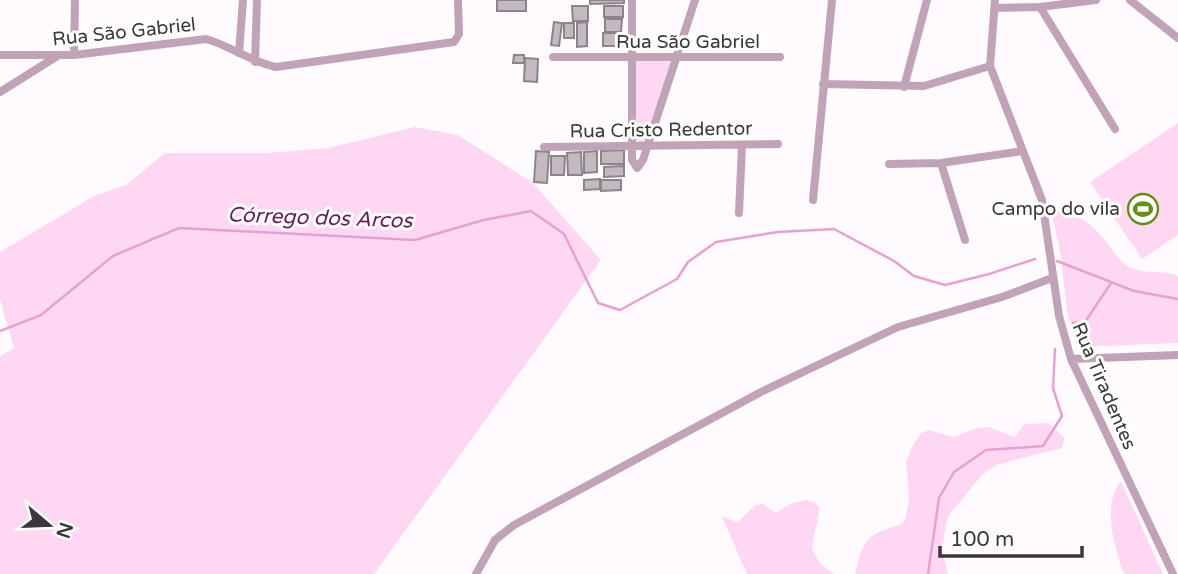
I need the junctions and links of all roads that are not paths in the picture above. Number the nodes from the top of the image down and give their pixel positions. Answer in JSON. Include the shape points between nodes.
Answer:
{"nodes":[{"id":1,"x":75,"y":0,"type":"edge"},
{"id":2,"x":243,"y":0,"type":"edge"},
{"id":3,"x":257,"y":0,"type":"edge"},
{"id":4,"x":458,"y":0,"type":"edge"},
{"id":5,"x":632,"y":0,"type":"edge"},
{"id":6,"x":695,"y":0,"type":"edge"},
{"id":7,"x":832,"y":0,"type":"edge"},
{"id":8,"x":927,"y":0,"type":"edge"},
{"id":9,"x":1097,"y":0,"type":"edge"},
{"id":10,"x":1130,"y":0,"type":"edge"},
{"id":11,"x":995,"y":4,"type":"edge"},
{"id":12,"x":1040,"y":7,"type":"junction"},
{"id":13,"x":1178,"y":38,"type":"edge"},
{"id":14,"x":240,"y":53,"type":"junction"},
{"id":15,"x":0,"y":55,"type":"edge"},
{"id":16,"x":59,"y":55,"type":"junction"},
{"id":17,"x":74,"y":55,"type":"junction"},
{"id":18,"x":677,"y":56,"type":"junction"},
{"id":19,"x":553,"y":57,"type":"dead end"},
{"id":20,"x":780,"y":57,"type":"dead end"},
{"id":21,"x":632,"y":58,"type":"junction"},
{"id":22,"x":255,"y":62,"type":"junction"},
{"id":23,"x":990,"y":66,"type":"junction"},
{"id":24,"x":823,"y":84,"type":"junction"},
{"id":25,"x":904,"y":87,"type":"junction"},
{"id":26,"x":0,"y":92,"type":"edge"},
{"id":27,"x":1115,"y":129,"type":"dead end"},
{"id":28,"x":778,"y":144,"type":"dead end"},
{"id":29,"x":632,"y":145,"type":"junction"},
{"id":30,"x":742,"y":145,"type":"junction"},
{"id":31,"x":647,"y":146,"type":"junction"},
{"id":32,"x":544,"y":147,"type":"dead end"},
{"id":33,"x":1023,"y":151,"type":"junction"},
{"id":34,"x":941,"y":163,"type":"junction"},
{"id":35,"x":889,"y":164,"type":"dead end"},
{"id":36,"x":813,"y":200,"type":"dead end"},
{"id":37,"x":739,"y":213,"type":"dead end"},
{"id":38,"x":965,"y":240,"type":"dead end"},
{"id":39,"x":1052,"y":278,"type":"junction"},
{"id":40,"x":1178,"y":355,"type":"edge"},
{"id":41,"x":1071,"y":359,"type":"junction"},
{"id":42,"x":476,"y":574,"type":"edge"},
{"id":43,"x":1173,"y":574,"type":"edge"}],
"edges":[{"from":1,"to":17,"type":"street"},
{"from":2,"to":14,"type":"street"},
{"from":3,"to":22,"type":"street"},
{"from":4,"to":22,"type":"street","name":"Rua São Gabriel","via":[[459,34],[454,43],[275,67]]},
{"from":5,"to":21,"type":"street"},
{"from":6,"to":18,"type":"street"},
{"from":7,"to":24,"type":"street"},
{"from":8,"to":25,"type":"street"},
{"from":9,"to":12,"type":"street"},
{"from":10,"to":13,"type":"street"},
{"from":11,"to":12,"type":"street"},
{"from":11,"to":23,"type":"street","name":"Rua Tiradentes"},
{"from":12,"to":27,"type":"street"},
{"from":14,"to":17,"type":"street","name":"Rua São Gabriel","via":[[217,42],[194,39]]},
{"from":14,"to":22,"type":"street","name":"Rua São Gabriel"},
{"from":15,"to":16,"type":"street","name":"Rua São Gabriel"},
{"from":16,"to":17,"type":"street","name":"Rua São Gabriel"},
{"from":16,"to":26,"type":"street"},
{"from":18,"to":20,"type":"street","name":"Rua São Gabriel"},
{"from":18,"to":21,"type":"street","name":"Rua São Gabriel"},
{"from":18,"to":31,"type":"street"},
{"from":19,"to":21,"type":"street","name":"Rua São Gabriel"},
{"from":21,"to":29,"type":"street"},
{"from":23,"to":25,"type":"street","via":[[924,86]]},
{"from":23,"to":33,"type":"street","name":"Rua Tiradentes"},
{"from":24,"to":25,"type":"street"},
{"from":24,"to":36,"type":"street"},
{"from":28,"to":30,"type":"street","name":"Rua Cristo Redentor"},
{"from":29,"to":31,"type":"street","name":"Rua Cristo Redentor"},
{"from":29,"to":31,"type":"street","via":[[637,168]]},
{"from":29,"to":32,"type":"street","name":"Rua Cristo Redentor"},
{"from":30,"to":31,"type":"street","name":"Rua Cristo Redentor"},
{"from":30,"to":37,"type":"street"},
{"from":33,"to":34,"type":"street"},
{"from":33,"to":39,"type":"street","name":"Rua Tiradentes","via":[[1042,200]]},
{"from":34,"to":35,"type":"street"},
{"from":34,"to":38,"type":"street"},
{"from":39,"to":41,"type":"street","name":"Rua Tiradentes"},
{"from":39,"to":42,"type":"street","via":[[898,327],[761,391],[514,525],[495,540]]},
{"from":40,"to":41,"type":"street"},
{"from":41,"to":43,"type":"street","name":"Rua Tiradentes"}]}
